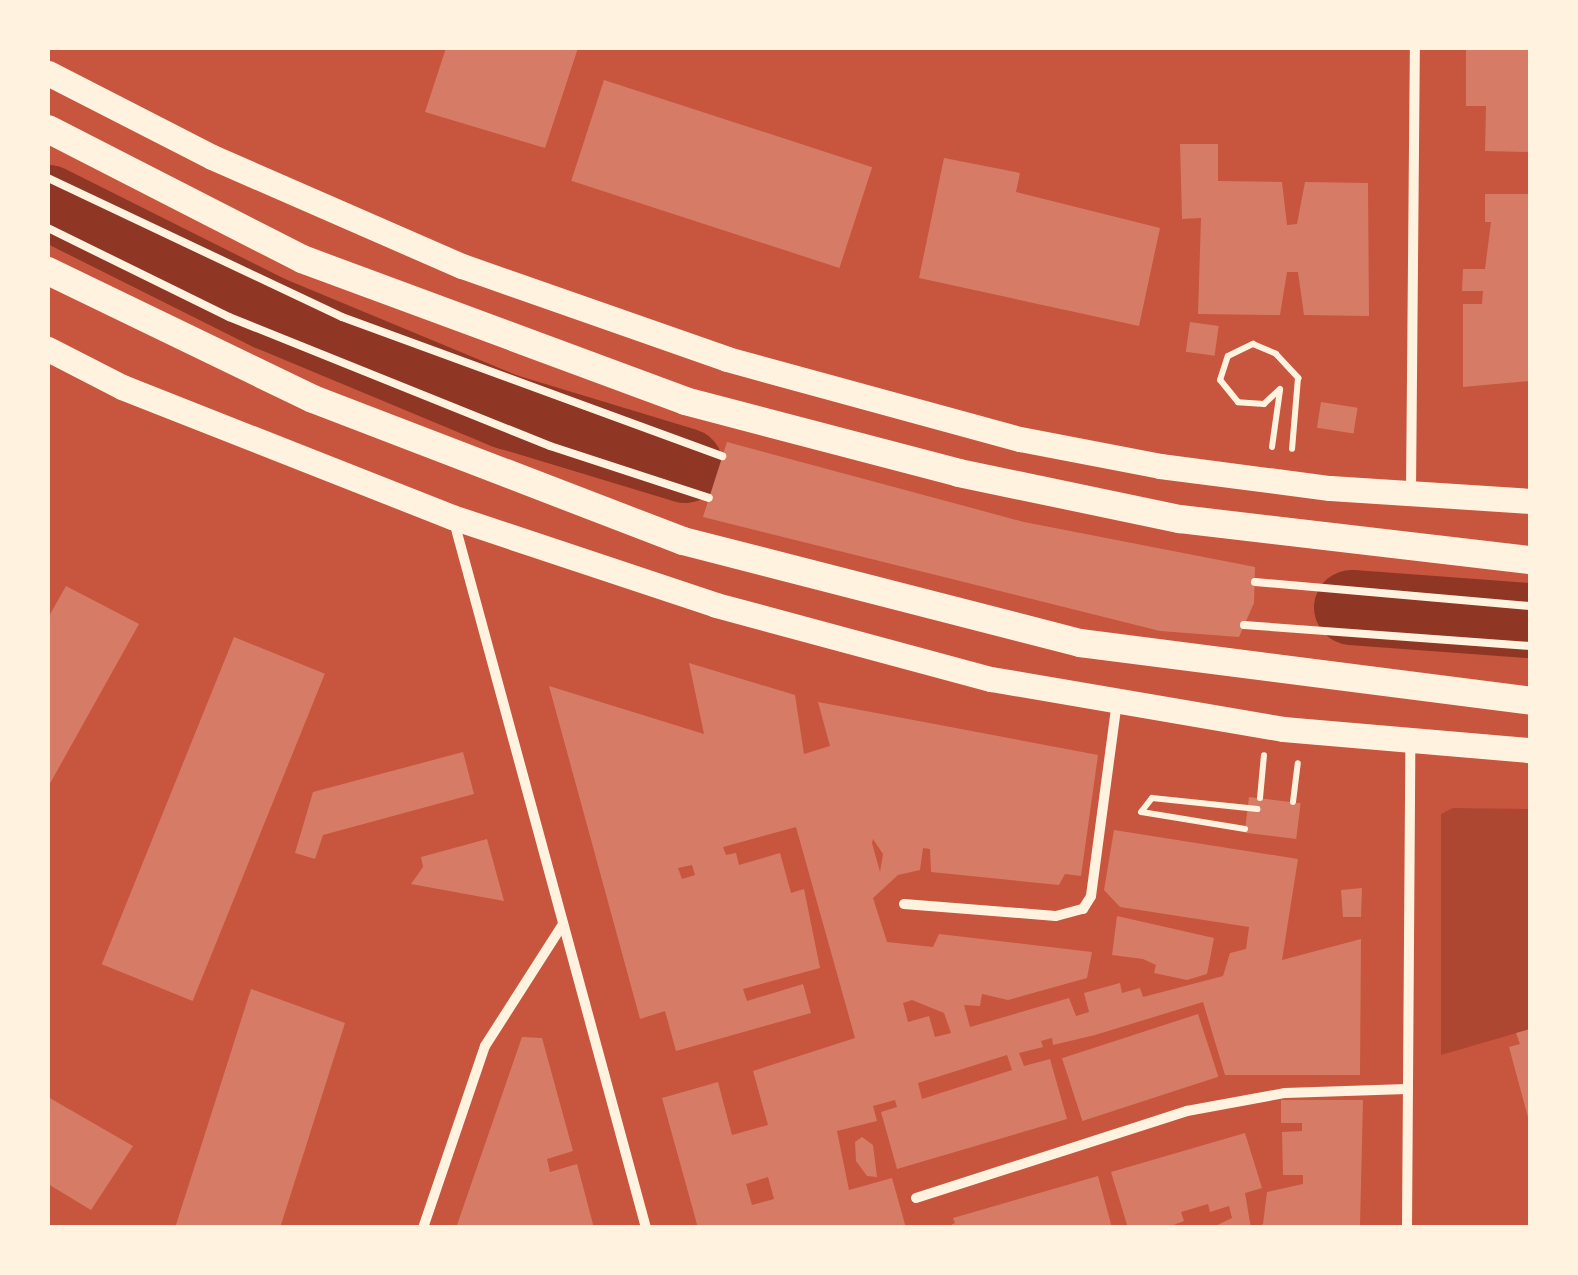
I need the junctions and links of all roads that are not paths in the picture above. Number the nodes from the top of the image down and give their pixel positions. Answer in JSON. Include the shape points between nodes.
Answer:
{"nodes":[{"id":1,"x":1415,"y":48,"type":"edge"},
{"id":2,"x":48,"y":73,"type":"edge"},
{"id":3,"x":48,"y":130,"type":"edge"},
{"id":4,"x":48,"y":178,"type":"edge"},
{"id":5,"x":48,"y":228,"type":"edge"},
{"id":6,"x":48,"y":271,"type":"edge"},
{"id":7,"x":48,"y":349,"type":"edge"},
{"id":8,"x":722,"y":456,"type":"dead end"},
{"id":9,"x":1412,"y":493,"type":"junction"},
{"id":10,"x":709,"y":498,"type":"dead end"},
{"id":11,"x":1530,"y":501,"type":"edge"},
{"id":12,"x":452,"y":517,"type":"junction"},
{"id":13,"x":1530,"y":560,"type":"edge"},
{"id":14,"x":1255,"y":582,"type":"dead end"},
{"id":15,"x":1530,"y":606,"type":"edge"},
{"id":16,"x":1244,"y":624,"type":"dead end"},
{"id":17,"x":1530,"y":646,"type":"edge"},
{"id":18,"x":1117,"y":701,"type":"junction"},
{"id":19,"x":1530,"y":701,"type":"edge"},
{"id":20,"x":1410,"y":741,"type":"junction"},
{"id":21,"x":1530,"y":750,"type":"edge"},
{"id":22,"x":904,"y":904,"type":"dead end"},
{"id":23,"x":563,"y":924,"type":"junction"},
{"id":24,"x":1408,"y":1089,"type":"junction"},
{"id":25,"x":916,"y":1198,"type":"dead end"},
{"id":26,"x":423,"y":1228,"type":"edge"},
{"id":27,"x":646,"y":1228,"type":"edge"},
{"id":28,"x":1407,"y":1228,"type":"edge"}],
"edges":[{"from":1,"to":9,"type":"street"},
{"from":2,"to":9,"type":"main road","via":[[212,157],[462,266],[727,360],[1020,439],[1268,482]]},
{"from":3,"to":13,"type":"highway","via":[[302,260],[684,401],[959,473],[1180,519]]},
{"from":4,"to":8,"type":"lane","via":[[342,317]]},
{"from":5,"to":10,"type":"lane","via":[[247,324],[550,446]]},
{"from":6,"to":19,"type":"highway","via":[[313,398],[683,541],[1080,643]]},
{"from":7,"to":12,"type":"main road","via":[[122,387]]},
{"from":9,"to":11,"type":"main road"},
{"from":12,"to":18,"type":"main road","via":[[716,605],[991,679]]},
{"from":12,"to":23,"type":"street"},
{"from":14,"to":15,"type":"lane"},
{"from":16,"to":17,"type":"lane"},
{"from":18,"to":20,"type":"main road","via":[[1284,729]]},
{"from":18,"to":22,"type":"street","via":[[1084,909],[1056,916]]},
{"from":20,"to":21,"type":"main road"},
{"from":20,"to":24,"type":"street"},
{"from":23,"to":26,"type":"street","via":[[485,1046]]},
{"from":23,"to":27,"type":"street"},
{"from":24,"to":25,"type":"street","via":[[1285,1093],[1187,1111]]},
{"from":24,"to":28,"type":"street"}]}
